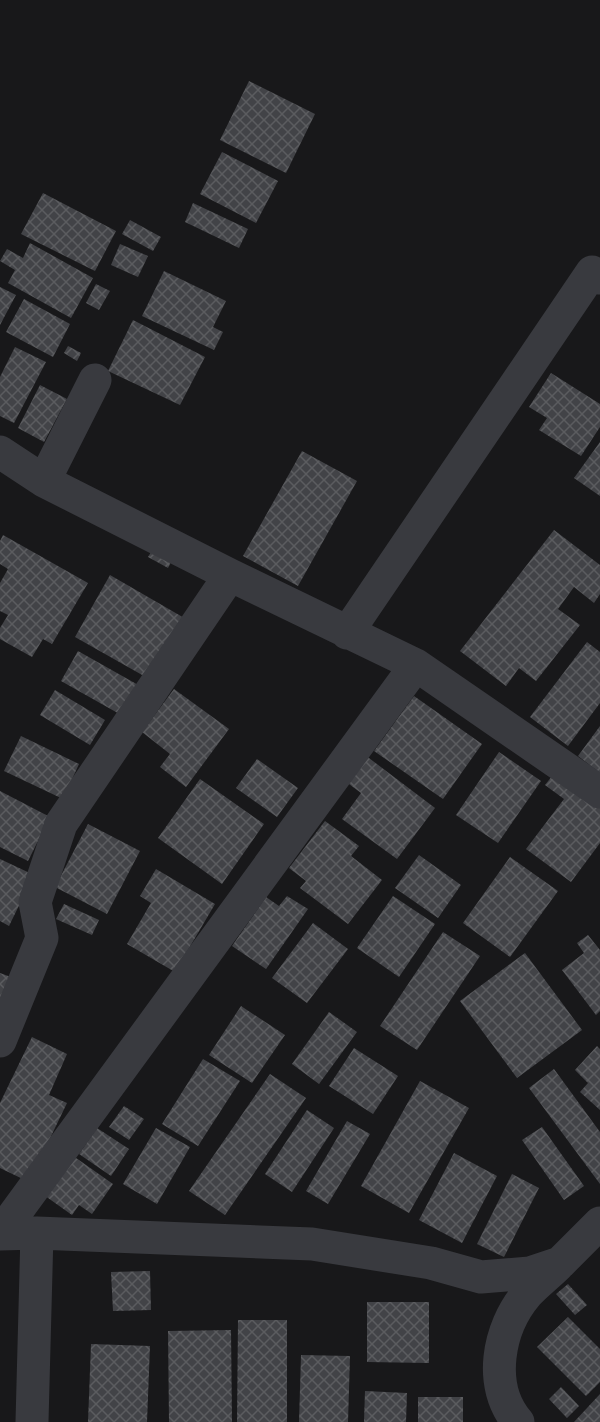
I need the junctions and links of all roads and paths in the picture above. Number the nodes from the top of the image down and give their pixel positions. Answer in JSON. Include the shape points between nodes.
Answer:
{"nodes":[{"id":1,"x":600,"y":278,"type":"edge"},
{"id":2,"x":95,"y":380,"type":"dead end"},
{"id":3,"x":0,"y":452,"type":"edge"},
{"id":4,"x":44,"y":481,"type":"junction"},
{"id":5,"x":230,"y":575,"type":"junction"},
{"id":6,"x":347,"y":633,"type":"junction"},
{"id":7,"x":416,"y":664,"type":"junction"},
{"id":8,"x":600,"y":792,"type":"edge"},
{"id":9,"x":0,"y":1041,"type":"edge"},
{"id":10,"x":600,"y":1223,"type":"edge"},
{"id":11,"x":37,"y":1233,"type":"junction"},
{"id":12,"x":0,"y":1234,"type":"edge"},
{"id":13,"x":560,"y":1263,"type":"junction"},
{"id":14,"x":32,"y":1422,"type":"edge"},
{"id":15,"x":518,"y":1422,"type":"edge"}],
"edges":[{"from":1,"to":6,"type":"street","via":[[592,272]]},
{"from":2,"to":4,"type":"street"},
{"from":3,"to":4,"type":"street"},
{"from":4,"to":5,"type":"street"},
{"from":5,"to":6,"type":"street"},
{"from":5,"to":9,"type":"street","via":[[61,824],[35,902],[42,938]]},
{"from":6,"to":7,"type":"street"},
{"from":7,"to":8,"type":"street"},
{"from":7,"to":12,"type":"street"},
{"from":10,"to":13,"type":"street"},
{"from":11,"to":12,"type":"street"},
{"from":11,"to":13,"type":"street","via":[[312,1244],[431,1263],[481,1277],[530,1274]]},
{"from":11,"to":14,"type":"street"},
{"from":13,"to":15,"type":"street","via":[[527,1294],[500,1347],[500,1390]]}]}
